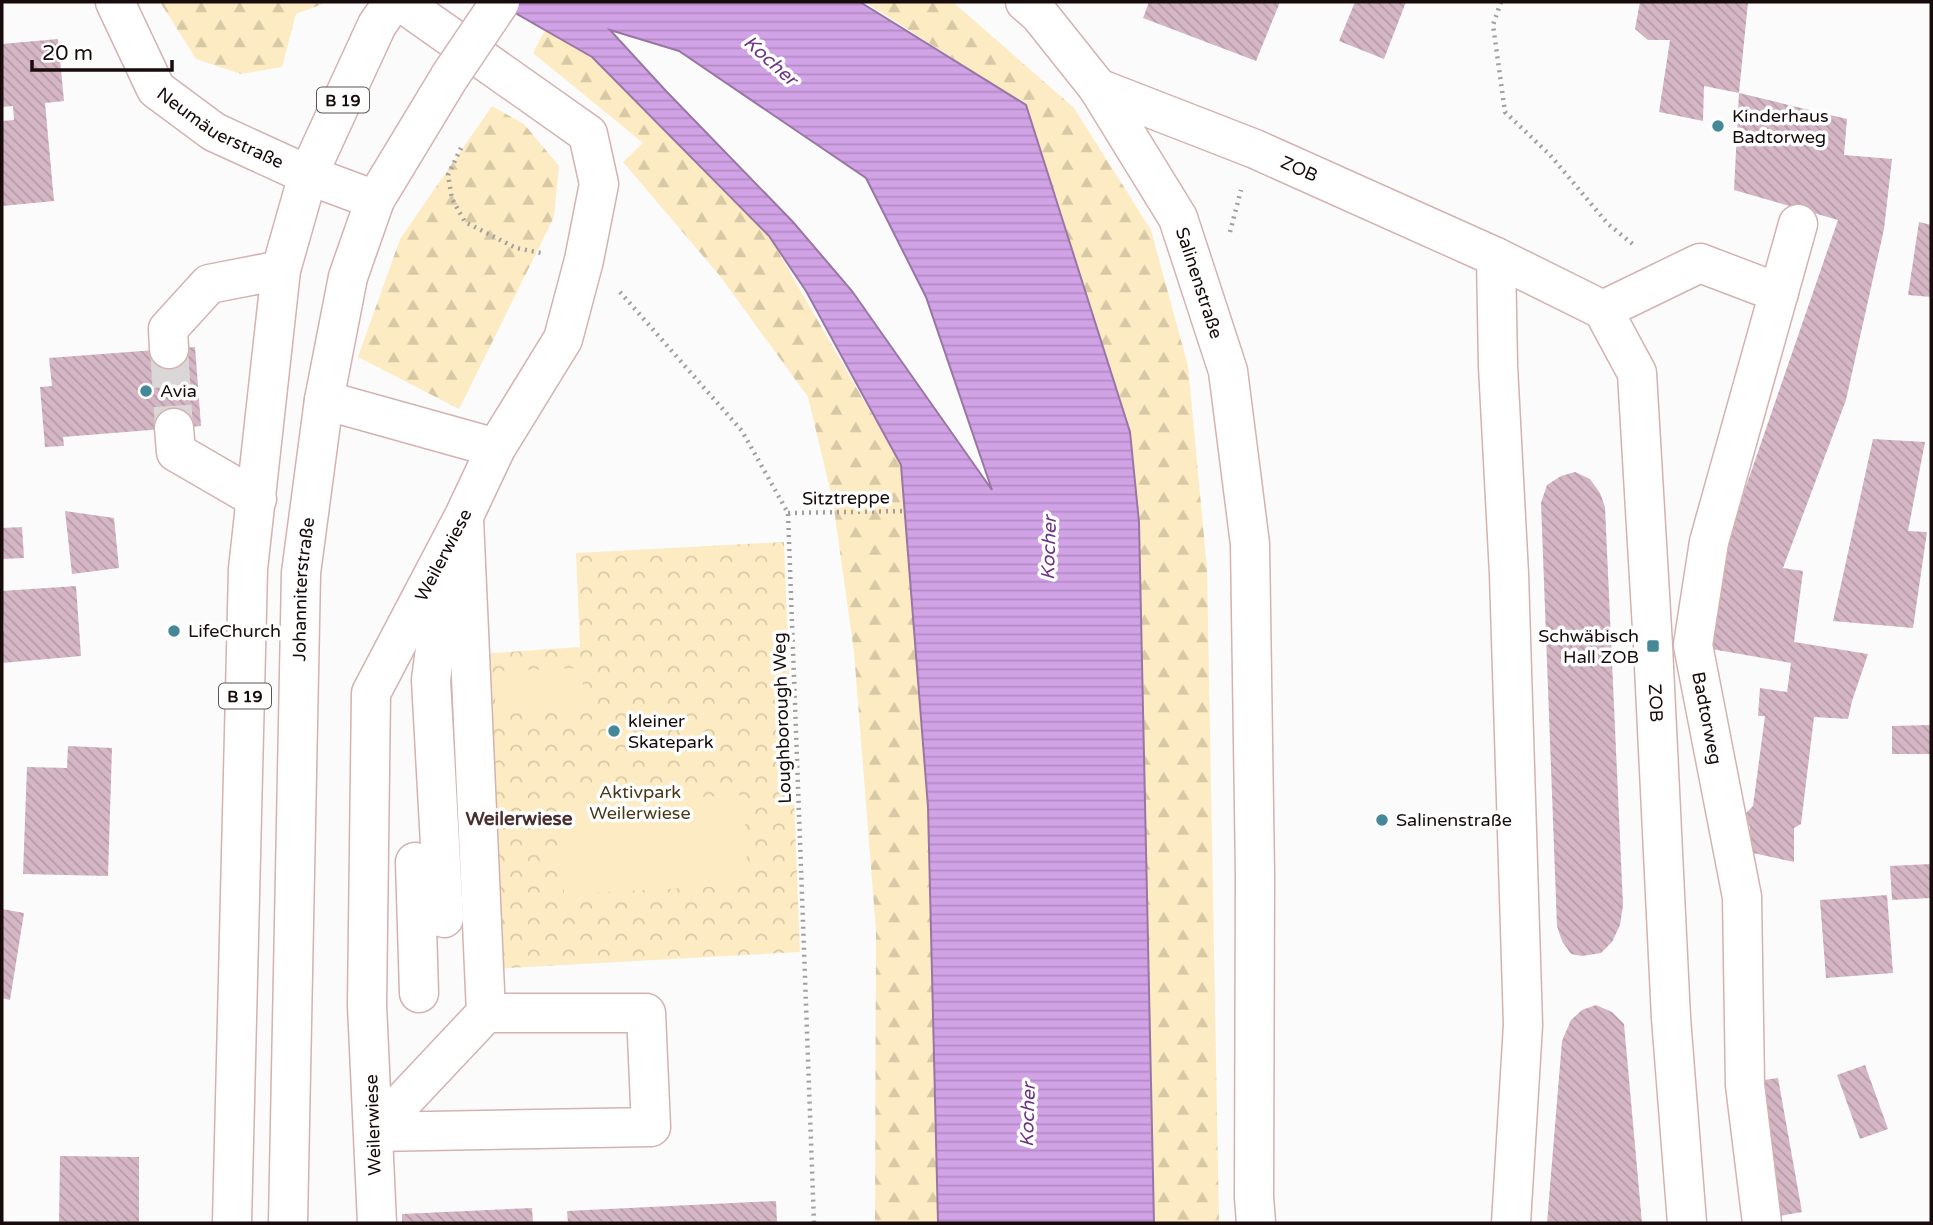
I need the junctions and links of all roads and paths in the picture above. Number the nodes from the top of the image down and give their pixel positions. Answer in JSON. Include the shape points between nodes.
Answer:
{"nodes":[{"id":1,"x":115,"y":2,"type":"edge"},
{"id":2,"x":500,"y":2,"type":"edge"},
{"id":3,"x":1501,"y":2,"type":"edge"},
{"id":4,"x":1039,"y":6,"type":"edge"},
{"id":5,"x":391,"y":9,"type":"edge"},
{"id":6,"x":1098,"y":88,"type":"junction"},
{"id":7,"x":464,"y":142,"type":"dead end"},
{"id":8,"x":308,"y":175,"type":"junction"},
{"id":9,"x":375,"y":200,"type":"junction"},
{"id":10,"x":1798,"y":224,"type":"dead end"},
{"id":11,"x":1496,"y":257,"type":"junction"},
{"id":12,"x":584,"y":260,"type":"junction"},
{"id":13,"x":281,"y":270,"type":"junction"},
{"id":14,"x":1672,"y":276,"type":"junction"},
{"id":15,"x":615,"y":286,"type":"dead end"},
{"id":16,"x":1779,"y":293,"type":"junction"},
{"id":17,"x":1603,"y":310,"type":"junction"},
{"id":18,"x":169,"y":349,"type":"tunnel mouth"},
{"id":19,"x":324,"y":400,"type":"junction"},
{"id":20,"x":174,"y":428,"type":"tunnel mouth"},
{"id":21,"x":496,"y":448,"type":"junction"},
{"id":22,"x":257,"y":499,"type":"junction"},
{"id":23,"x":904,"y":510,"type":"dead end"},
{"id":24,"x":788,"y":513,"type":"junction"},
{"id":25,"x":464,"y":516,"type":"junction"},
{"id":26,"x":409,"y":620,"type":"junction"},
{"id":27,"x":378,"y":681,"type":"junction"},
{"id":28,"x":444,"y":918,"type":"dead end"},
{"id":29,"x":486,"y":1013,"type":"junction"},
{"id":30,"x":374,"y":1132,"type":"junction"},
{"id":31,"x":232,"y":1223,"type":"edge"},
{"id":32,"x":288,"y":1223,"type":"edge"},
{"id":33,"x":377,"y":1223,"type":"edge"},
{"id":34,"x":814,"y":1223,"type":"edge"},
{"id":35,"x":1256,"y":1223,"type":"edge"},
{"id":36,"x":1511,"y":1223,"type":"edge"},
{"id":37,"x":1687,"y":1223,"type":"edge"},
{"id":38,"x":1762,"y":1223,"type":"edge"}],
"edges":[{"from":1,"to":8,"type":"street","name":"Neumäuerstraße","via":[[156,89],[214,132]]},
{"from":2,"to":9,"type":"street","name":"Johanniterstraße","bridge":true},
{"from":3,"to":14,"type":"path","via":[[1493,25],[1505,112],[1608,224]]},
{"from":4,"to":6,"type":"street","name":"Salinenstraße"},
{"from":5,"to":8,"type":"street","number":"B 19"},
{"from":5,"to":12,"type":"street","name":"Weilerwiese","via":[[588,134],[599,184]]},
{"from":6,"to":11,"type":"street","name":"ZOB","via":[[1255,149]]},
{"from":6,"to":35,"type":"street","name":"Salinenstraße","via":[[1178,218],[1228,371],[1250,544]]},
{"from":7,"to":12,"type":"path","via":[[449,175],[452,199],[465,222],[516,248]]},
{"from":8,"to":9,"type":"street","name":"Neumäuerstraße"},
{"from":8,"to":13,"type":"street","number":"B 19"},
{"from":9,"to":19,"type":"street","name":"Johanniterstraße","via":[[348,277]]},
{"from":10,"to":16,"type":"street","name":"Badtorweg"},
{"from":11,"to":17,"type":"street","name":"ZOB"},
{"from":11,"to":36,"type":"street","via":[[1522,1025]]},
{"from":12,"to":21,"type":"street","name":"Weilerwiese","via":[[563,339]]},
{"from":13,"to":18,"type":"street","via":[[209,285],[168,329]]},
{"from":13,"to":22,"type":"street","number":"B 19"},
{"from":14,"to":16,"type":"street","via":[[1700,263]]},
{"from":14,"to":17,"type":"street"},
{"from":15,"to":24,"type":"path","name":"Loughborough Weg","via":[[742,431]]},
{"from":16,"to":38,"type":"street","name":"Badtorweg","via":[[1709,542],[1693,645],[1742,897],[1745,1085]]},
{"from":17,"to":37,"type":"street","name":"ZOB","via":[[1637,373],[1671,1018]]},
{"from":19,"to":21,"type":"street"},
{"from":19,"to":32,"type":"street","name":"Johanniterstraße","via":[[301,573]]},
{"from":20,"to":22,"type":"street","via":[[176,452]]},
{"from":21,"to":25,"type":"street","name":"Weilerwiese"},
{"from":22,"to":31,"type":"street","number":"B 19","via":[[248,569]]},
{"from":23,"to":24,"type":"path","name":"Sitztreppe"},
{"from":24,"to":34,"type":"path","name":"Loughborough Weg"},
{"from":25,"to":26,"type":"street","name":"Weilerwiese"},
{"from":25,"to":28,"type":"street","via":[[440,610],[431,680]]},
{"from":25,"to":29,"type":"street"},
{"from":26,"to":27,"type":"street","name":"Weilerwiese"},
{"from":26,"to":27,"type":"street","via":[[406,994]]},
{"from":27,"to":30,"type":"street","name":"Weilerwiese","via":[[371,693],[367,1005]]},
{"from":29,"to":30,"type":"street"},
{"from":29,"to":30,"type":"street","via":[[646,1013],[651,1127]]},
{"from":30,"to":33,"type":"street","name":"Weilerwiese"}]}
